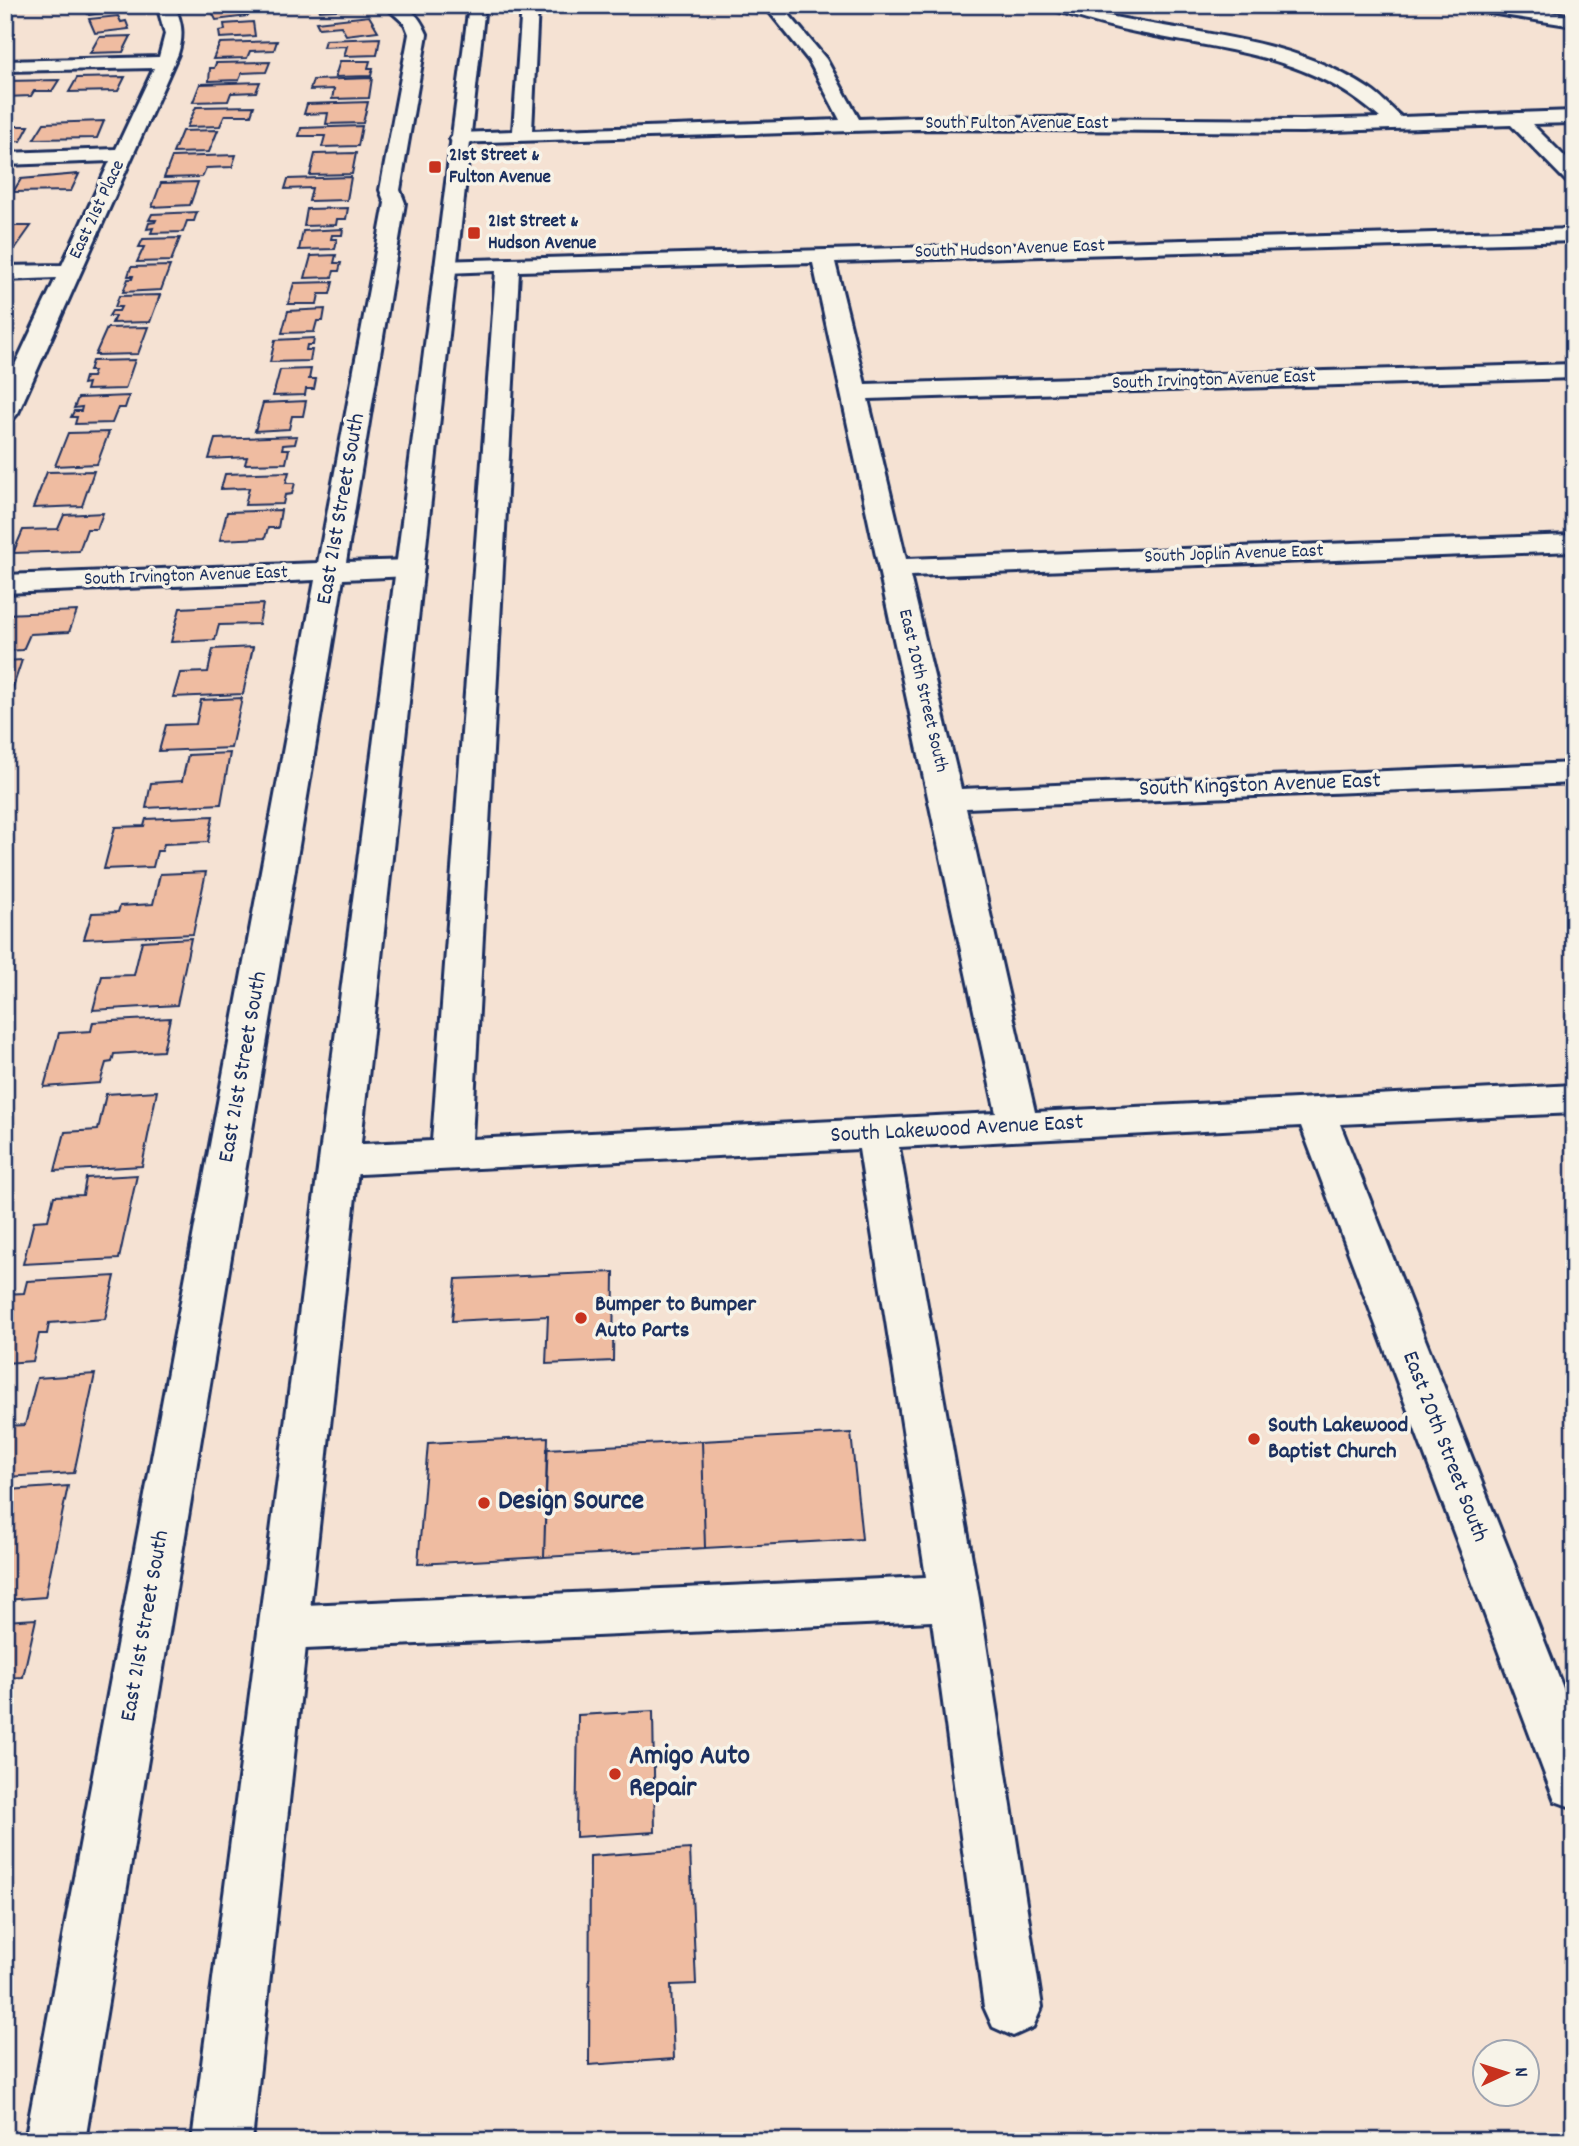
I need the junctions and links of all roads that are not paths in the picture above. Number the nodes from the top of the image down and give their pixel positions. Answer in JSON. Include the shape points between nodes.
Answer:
{"nodes":[{"id":1,"x":165,"y":5,"type":"edge"},
{"id":2,"x":392,"y":5,"type":"edge"},
{"id":3,"x":477,"y":5,"type":"edge"},
{"id":4,"x":530,"y":5,"type":"edge"},
{"id":5,"x":772,"y":5,"type":"edge"},
{"id":6,"x":1057,"y":5,"type":"edge"},
{"id":7,"x":1471,"y":5,"type":"edge"},
{"id":8,"x":1574,"y":21,"type":"edge"},
{"id":9,"x":166,"y":62,"type":"junction"},
{"id":10,"x":5,"y":66,"type":"edge"},
{"id":11,"x":1574,"y":117,"type":"edge"},
{"id":12,"x":1517,"y":120,"type":"junction"},
{"id":13,"x":1398,"y":124,"type":"junction"},
{"id":14,"x":853,"y":126,"type":"junction"},
{"id":15,"x":522,"y":137,"type":"junction"},
{"id":16,"x":460,"y":139,"type":"junction"},
{"id":17,"x":123,"y":155,"type":"junction"},
{"id":18,"x":5,"y":159,"type":"edge"},
{"id":19,"x":1574,"y":178,"type":"edge"},
{"id":20,"x":1574,"y":235,"type":"edge"},
{"id":21,"x":823,"y":256,"type":"junction"},
{"id":22,"x":508,"y":264,"type":"junction"},
{"id":23,"x":446,"y":266,"type":"junction"},
{"id":24,"x":70,"y":271,"type":"junction"},
{"id":25,"x":5,"y":273,"type":"edge"},
{"id":26,"x":1574,"y":370,"type":"edge"},
{"id":27,"x":854,"y":392,"type":"junction"},
{"id":28,"x":5,"y":412,"type":"edge"},
{"id":29,"x":1574,"y":543,"type":"edge"},
{"id":30,"x":410,"y":568,"type":"junction"},
{"id":31,"x":894,"y":568,"type":"junction"},
{"id":32,"x":331,"y":571,"type":"junction"},
{"id":33,"x":5,"y":584,"type":"edge"},
{"id":34,"x":1574,"y":773,"type":"edge"},
{"id":35,"x":947,"y":799,"type":"junction"},
{"id":36,"x":1574,"y":1099,"type":"edge"},
{"id":37,"x":1315,"y":1111,"type":"junction"},
{"id":38,"x":1019,"y":1127,"type":"junction"},
{"id":39,"x":877,"y":1134,"type":"junction"},
{"id":40,"x":451,"y":1155,"type":"junction"},
{"id":41,"x":341,"y":1160,"type":"junction"},
{"id":42,"x":954,"y":1598,"type":"junction"},
{"id":43,"x":283,"y":1628,"type":"junction"},
{"id":44,"x":1574,"y":1783,"type":"edge"},
{"id":45,"x":1013,"y":2007,"type":"dead end"},
{"id":46,"x":55,"y":2141,"type":"edge"},
{"id":47,"x":222,"y":2141,"type":"edge"}],
"edges":[{"from":1,"to":9,"type":"street","name":"East 21st Place","via":[[175,40]]},
{"from":2,"to":32,"type":"street","name":"East 21st Street South","via":[[413,22],[418,34],[390,190],[396,202]]},
{"from":3,"to":16,"type":"street"},
{"from":4,"to":15,"type":"street"},
{"from":5,"to":14,"type":"street","via":[[817,59]]},
{"from":6,"to":13,"type":"street","via":[[1108,21],[1297,61],[1356,88]]},
{"from":7,"to":8,"type":"street"},
{"from":9,"to":10,"type":"street"},
{"from":9,"to":17,"type":"street","name":"East 21st Place"},
{"from":11,"to":12,"type":"street","name":"South Fulton Avenue East"},
{"from":12,"to":13,"type":"street","name":"South Fulton Avenue East"},
{"from":12,"to":19,"type":"street"},
{"from":13,"to":14,"type":"street","name":"South Fulton Avenue East"},
{"from":14,"to":15,"type":"street","name":"South Fulton Avenue East"},
{"from":15,"to":16,"type":"street","name":"South Fulton Avenue East"},
{"from":16,"to":23,"type":"street"},
{"from":17,"to":18,"type":"street"},
{"from":17,"to":24,"type":"street","name":"East 21st Place"},
{"from":20,"to":21,"type":"street","name":"South Hudson Avenue East"},
{"from":21,"to":22,"type":"street","name":"South Hudson Avenue East"},
{"from":21,"to":27,"type":"street","name":"East 20th Street South"},
{"from":22,"to":23,"type":"street","name":"South Hudson Avenue East"},
{"from":22,"to":40,"type":"street"},
{"from":23,"to":30,"type":"street"},
{"from":24,"to":25,"type":"street"},
{"from":24,"to":28,"type":"street","name":"East 21st Place"},
{"from":26,"to":27,"type":"street","name":"South Irvington Avenue East"},
{"from":27,"to":31,"type":"street","name":"East 20th Street South"},
{"from":29,"to":31,"type":"street","name":"South Joplin Avenue East"},
{"from":30,"to":32,"type":"street","name":"South Irvington Avenue East"},
{"from":30,"to":41,"type":"street"},
{"from":31,"to":35,"type":"street","name":"East 20th Street South"},
{"from":32,"to":33,"type":"street","name":"South Irvington Avenue East"},
{"from":32,"to":46,"type":"street","name":"East 21st Street South"},
{"from":34,"to":35,"type":"street","name":"South Kingston Avenue East"},
{"from":35,"to":38,"type":"street","name":"East 20th Street South"},
{"from":36,"to":37,"type":"street","name":"South Lakewood Avenue East"},
{"from":37,"to":38,"type":"street","name":"South Lakewood Avenue East"},
{"from":37,"to":44,"type":"street","name":"East 20th Street South"},
{"from":38,"to":39,"type":"street","name":"South Lakewood Avenue East"},
{"from":39,"to":40,"type":"street","name":"South Lakewood Avenue East"},
{"from":39,"to":42,"type":"street"},
{"from":40,"to":41,"type":"street","name":"South Lakewood Avenue East"},
{"from":41,"to":43,"type":"street"},
{"from":42,"to":43,"type":"street"},
{"from":42,"to":45,"type":"street"},
{"from":43,"to":47,"type":"street"}]}
